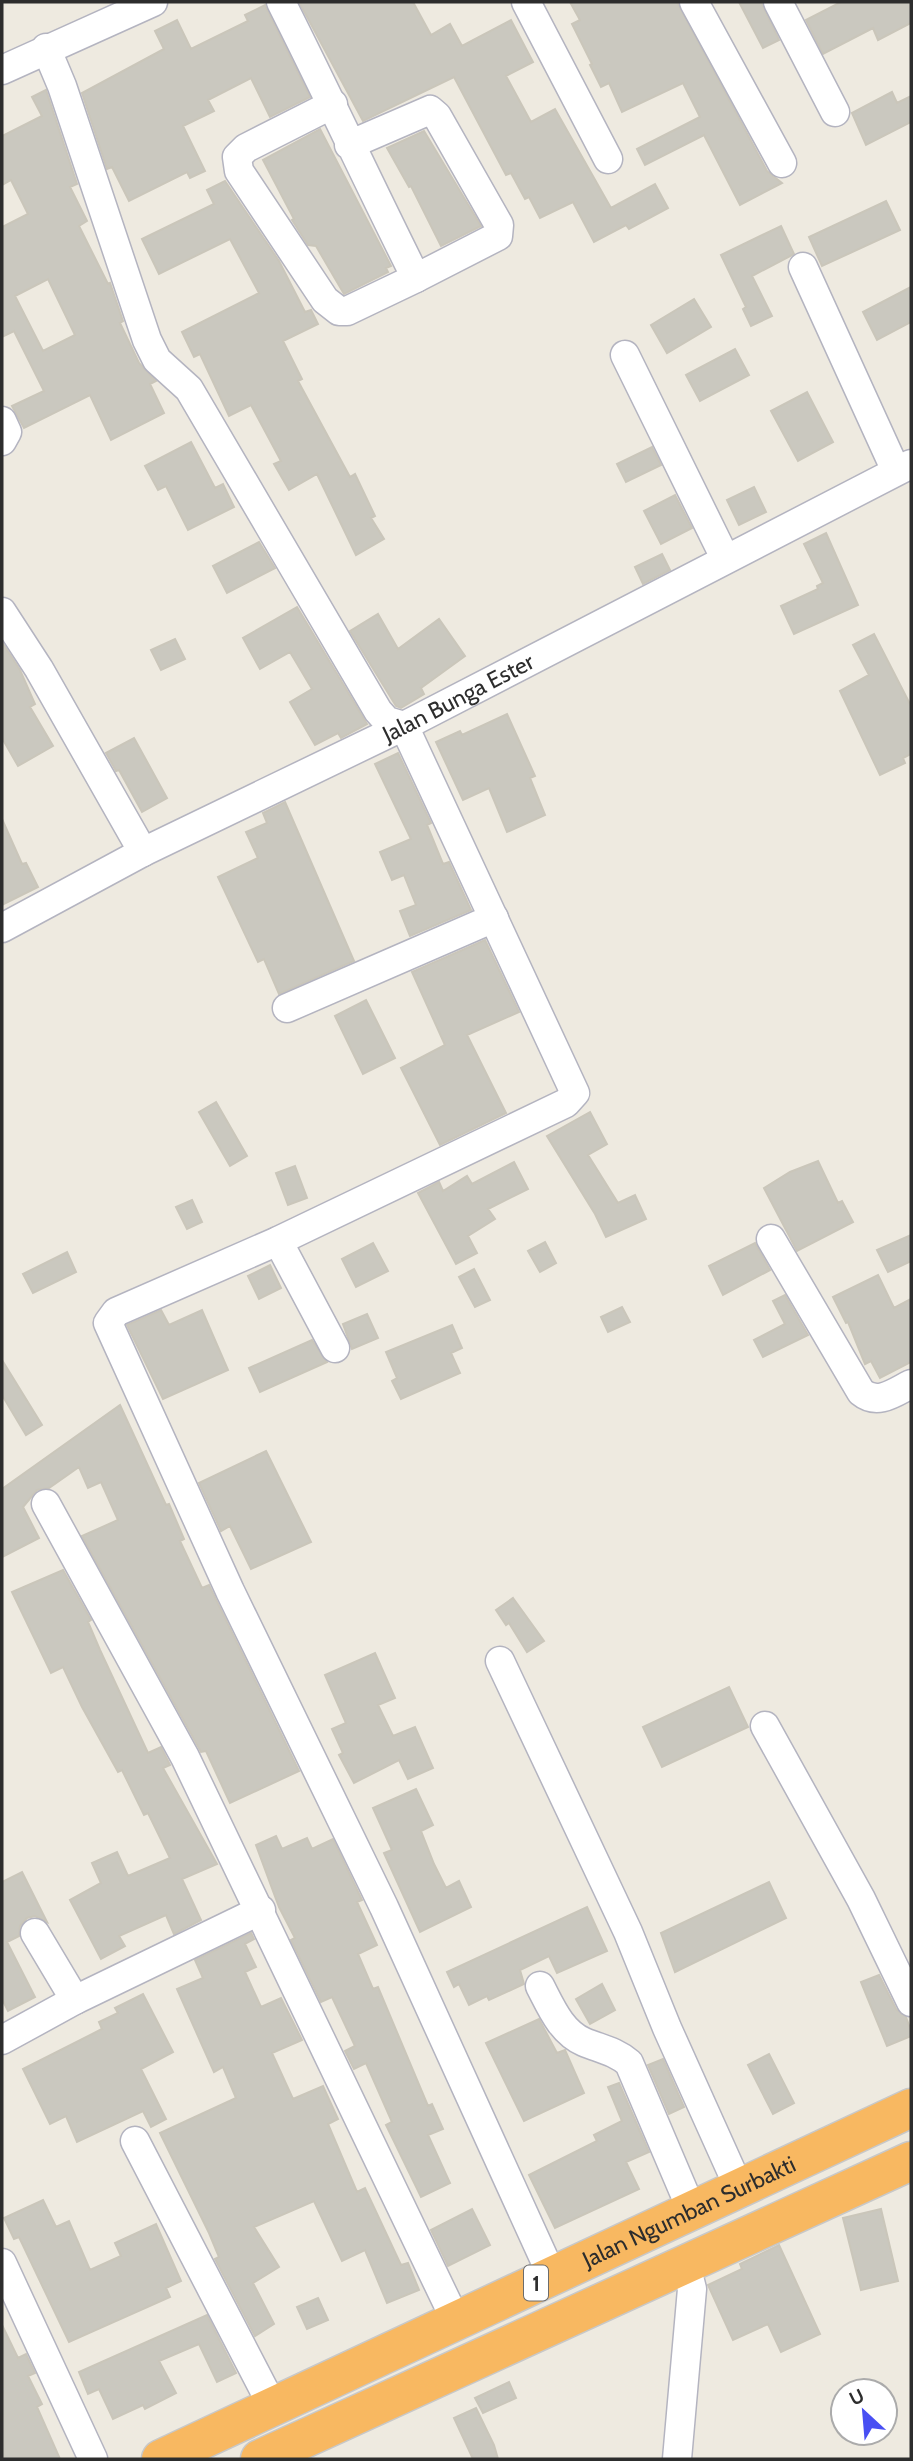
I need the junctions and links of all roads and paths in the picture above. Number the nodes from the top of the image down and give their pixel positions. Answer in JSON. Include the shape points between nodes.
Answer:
{"nodes":[{"id":1,"x":153,"y":2,"type":"edge"},
{"id":2,"x":281,"y":2,"type":"edge"},
{"id":3,"x":526,"y":2,"type":"edge"},
{"id":4,"x":694,"y":2,"type":"edge"},
{"id":5,"x":778,"y":2,"type":"edge"},
{"id":6,"x":106,"y":11,"type":"edge"},
{"id":7,"x":46,"y":48,"type":"junction"},
{"id":8,"x":2,"y":71,"type":"edge"},
{"id":9,"x":333,"y":104,"type":"junction"},
{"id":10,"x":835,"y":112,"type":"dead end"},
{"id":11,"x":349,"y":145,"type":"junction"},
{"id":12,"x":608,"y":159,"type":"dead end"},
{"id":13,"x":782,"y":163,"type":"dead end"},
{"id":14,"x":803,"y":267,"type":"dead end"},
{"id":15,"x":416,"y":278,"type":"junction"},
{"id":16,"x":625,"y":355,"type":"dead end"},
{"id":17,"x":2,"y":421,"type":"edge"},
{"id":18,"x":2,"y":442,"type":"edge"},
{"id":19,"x":903,"y":467,"type":"edge"},
{"id":20,"x":724,"y":558,"type":"junction"},
{"id":21,"x":2,"y":612,"type":"edge"},
{"id":22,"x":404,"y":726,"type":"junction"},
{"id":23,"x":143,"y":852,"type":"junction"},
{"id":24,"x":494,"y":918,"type":"junction"},
{"id":25,"x":2,"y":928,"type":"edge"},
{"id":26,"x":287,"y":1008,"type":"dead end"},
{"id":27,"x":771,"y":1239,"type":"dead end"},
{"id":28,"x":278,"y":1241,"type":"junction"},
{"id":29,"x":335,"y":1348,"type":"dead end"},
{"id":30,"x":911,"y":1384,"type":"edge"},
{"id":31,"x":46,"y":1504,"type":"dead end"},
{"id":32,"x":500,"y":1661,"type":"dead end"},
{"id":33,"x":765,"y":1726,"type":"dead end"},
{"id":34,"x":261,"y":1910,"type":"junction"},
{"id":35,"x":35,"y":1933,"type":"dead end"},
{"id":36,"x":540,"y":1986,"type":"dead end"},
{"id":37,"x":75,"y":2000,"type":"junction"},
{"id":38,"x":911,"y":2002,"type":"edge"},
{"id":39,"x":2,"y":2040,"type":"edge"},
{"id":40,"x":911,"y":2108,"type":"edge"},
{"id":41,"x":854,"y":2135,"type":"junction"},
{"id":42,"x":135,"y":2141,"type":"dead end"},
{"id":43,"x":911,"y":2161,"type":"edge"},
{"id":44,"x":873,"y":2178,"type":"junction"},
{"id":45,"x":739,"y":2189,"type":"junction"},
{"id":46,"x":692,"y":2211,"type":"junction"},
{"id":47,"x":2,"y":2263,"type":"edge"},
{"id":48,"x":686,"y":2264,"type":"junction"},
{"id":49,"x":552,"y":2276,"type":"junction"},
{"id":50,"x":456,"y":2321,"type":"junction"},
{"id":51,"x":273,"y":2407,"type":"junction"},
{"id":52,"x":93,"y":2459,"type":"edge"},
{"id":53,"x":161,"y":2459,"type":"edge"},
{"id":54,"x":260,"y":2459,"type":"edge"},
{"id":55,"x":677,"y":2459,"type":"edge"}],
"edges":[{"from":1,"to":6,"type":"street"},
{"from":2,"to":9,"type":"street"},
{"from":3,"to":12,"type":"street"},
{"from":4,"to":13,"type":"street"},
{"from":5,"to":10,"type":"street"},
{"from":6,"to":7,"type":"street"},
{"from":7,"to":8,"type":"street"},
{"from":7,"to":22,"type":"street","via":[[157,360],[189,389],[378,711],[387,721]]},
{"from":9,"to":11,"type":"street"},
{"from":9,"to":15,"type":"street","via":[[246,148],[237,157],[239,171],[332,307],[346,311]]},
{"from":11,"to":15,"type":"street"},
{"from":11,"to":15,"type":"street","via":[[430,110],[499,225],[495,239]]},
{"from":14,"to":19,"type":"street"},
{"from":16,"to":20,"type":"street"},
{"from":17,"to":18,"type":"street","via":[[6,432]]},
{"from":19,"to":20,"type":"street","name":"Jalan Bunga Ester"},
{"from":20,"to":22,"type":"street","name":"Jalan Bunga Ester"},
{"from":21,"to":23,"type":"street"},
{"from":22,"to":23,"type":"street","name":"Jalan Bunga Ester"},
{"from":22,"to":24,"type":"street"},
{"from":23,"to":25,"type":"street","name":"Jalan Bunga Ester"},
{"from":24,"to":26,"type":"street"},
{"from":24,"to":28,"type":"street","via":[[573,1088],[573,1098]]},
{"from":27,"to":30,"type":"street","via":[[861,1392],[881,1398]]},
{"from":28,"to":29,"type":"street"},
{"from":28,"to":49,"type":"street","via":[[116,1312],[109,1327],[230,1591],[384,1907]]},
{"from":31,"to":34,"type":"street","via":[[185,1757]]},
{"from":32,"to":45,"type":"street","via":[[628,1932]]},
{"from":33,"to":38,"type":"street","via":[[861,1899]]},
{"from":34,"to":37,"type":"street"},
{"from":34,"to":50,"type":"street"},
{"from":35,"to":37,"type":"street"},
{"from":36,"to":46,"type":"street","via":[[568,2032],[617,2053],[628,2063]]},
{"from":37,"to":39,"type":"street"},
{"from":40,"to":41,"type":"highway","name":"Jalan Ngumban Surbakti","number":"1"},
{"from":41,"to":44,"type":"highway"},
{"from":41,"to":45,"type":"highway","name":"Jalan Ngumban Surbakti","number":"1"},
{"from":42,"to":51,"type":"street"},
{"from":43,"to":44,"type":"highway","name":"Jalan Ngumban Surbakti","number":"1"},
{"from":44,"to":48,"type":"highway","name":"Jalan Ngumban Surbakti","number":"1"},
{"from":45,"to":46,"type":"highway","name":"Jalan Ngumban Surbakti","number":"1"},
{"from":46,"to":49,"type":"highway","name":"Jalan Ngumban Surbakti","number":"1"},
{"from":47,"to":52,"type":"street"},
{"from":48,"to":54,"type":"highway","name":"Jalan Ngumban Surbakti","number":"1"},
{"from":48,"to":55,"type":"street","via":[[692,2289]]},
{"from":49,"to":50,"type":"highway","name":"Jalan Ngumban Surbakti","number":"1"},
{"from":50,"to":51,"type":"highway","name":"Jalan Ngumban Surbakti","number":"1"},
{"from":51,"to":53,"type":"highway","name":"Jalan Ngumban Surbakti","number":"1"}]}
